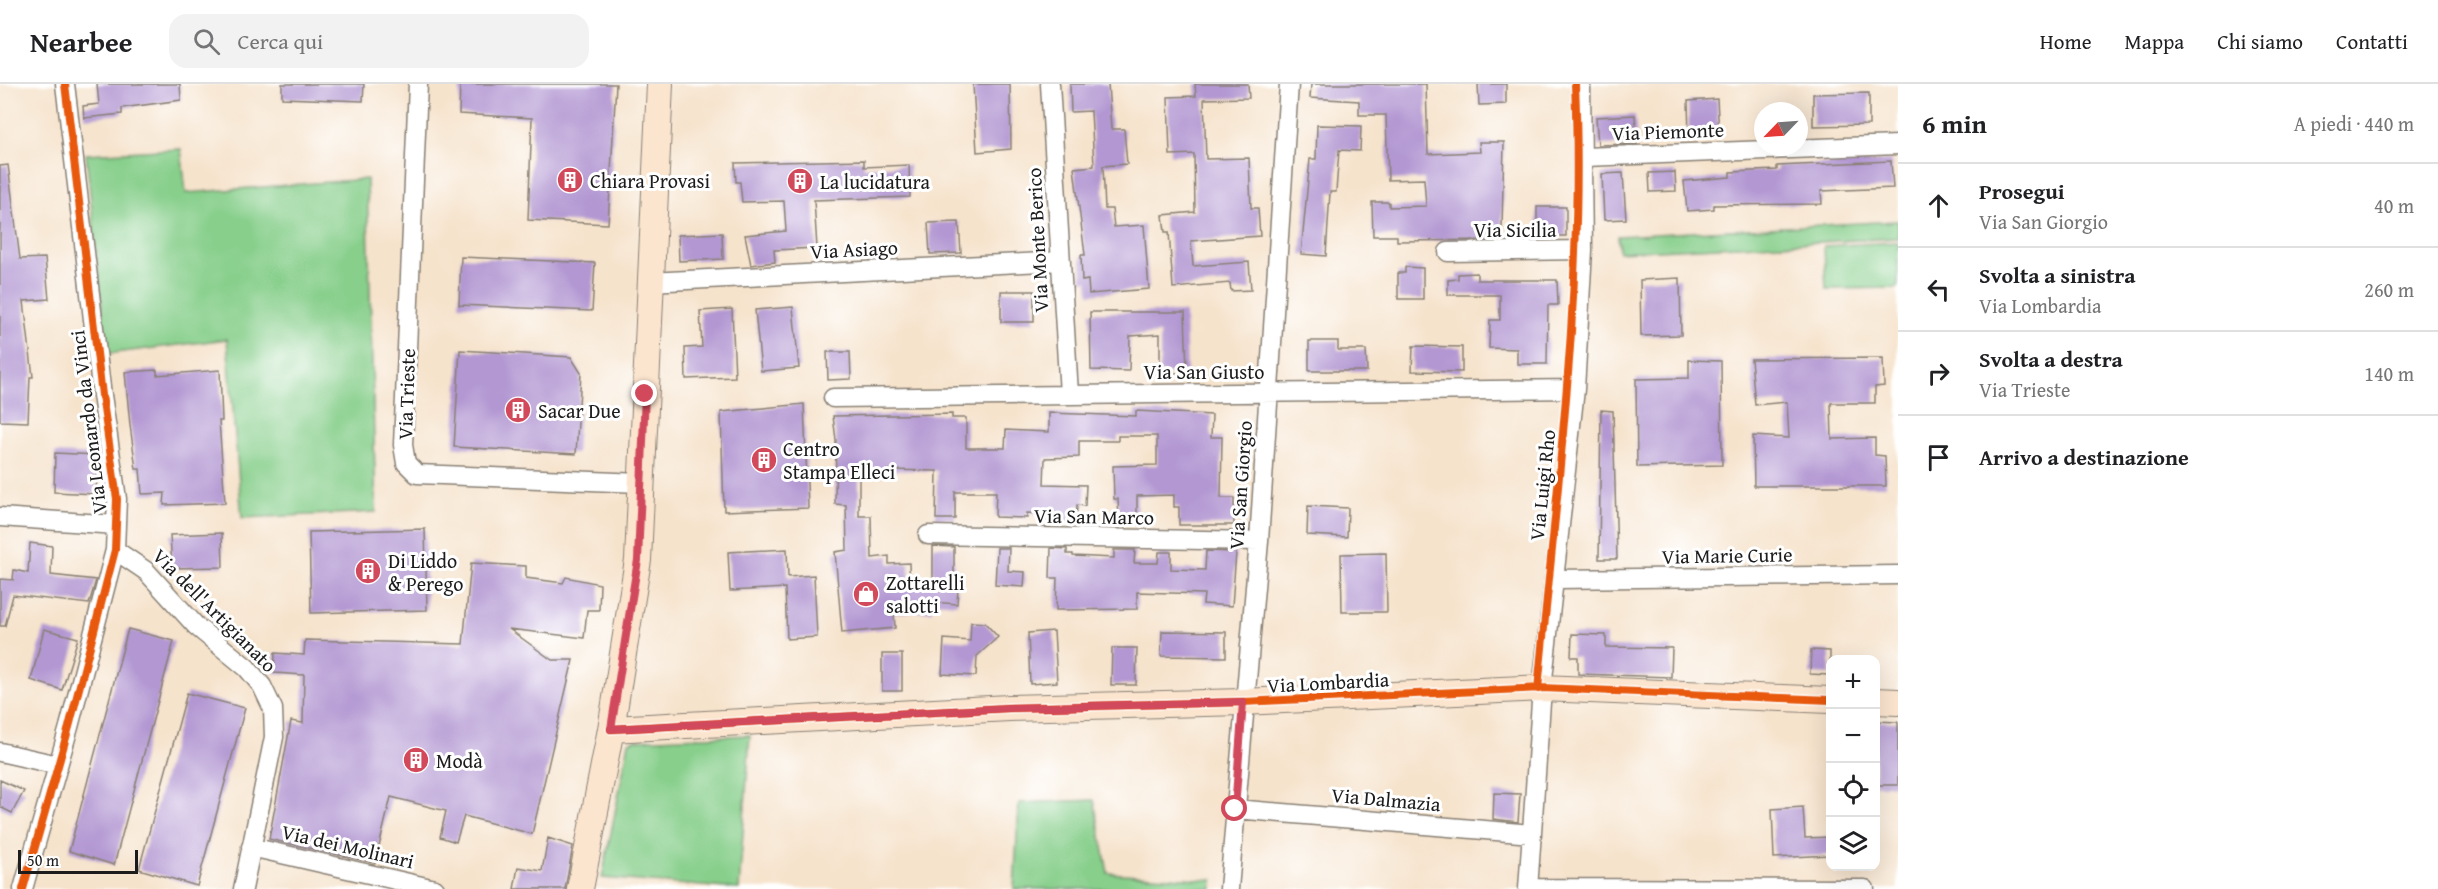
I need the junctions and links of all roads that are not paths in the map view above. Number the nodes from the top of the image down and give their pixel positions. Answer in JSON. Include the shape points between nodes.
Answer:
{"nodes":[{"id":1,"x":65,"y":84,"type":"edge"},
{"id":2,"x":418,"y":84,"type":"edge"},
{"id":3,"x":660,"y":84,"type":"edge"},
{"id":4,"x":1050,"y":84,"type":"edge"},
{"id":5,"x":1289,"y":84,"type":"edge"},
{"id":6,"x":1581,"y":84,"type":"edge"},
{"id":7,"x":1898,"y":146,"type":"edge"},
{"id":8,"x":1584,"y":157,"type":"junction"},
{"id":9,"x":1583,"y":250,"type":"junction"},
{"id":10,"x":1448,"y":252,"type":"dead end"},
{"id":11,"x":1061,"y":261,"type":"junction"},
{"id":12,"x":649,"y":282,"type":"junction"},
{"id":13,"x":1575,"y":389,"type":"junction"},
{"id":14,"x":1269,"y":393,"type":"junction"},
{"id":15,"x":1069,"y":394,"type":"junction"},
{"id":16,"x":833,"y":398,"type":"dead end"},
{"id":17,"x":641,"y":483,"type":"junction"},
{"id":18,"x":0,"y":517,"type":"edge"},
{"id":19,"x":116,"y":525,"type":"junction"},
{"id":20,"x":928,"y":535,"type":"dead end"},
{"id":21,"x":1259,"y":541,"type":"junction"},
{"id":22,"x":115,"y":549,"type":"junction"},
{"id":23,"x":1898,"y":575,"type":"edge"},
{"id":24,"x":1556,"y":579,"type":"junction"},
{"id":25,"x":1542,"y":688,"type":"junction"},
{"id":26,"x":1826,"y":700,"type":"edge"},
{"id":27,"x":1880,"y":701,"type":"edge"},
{"id":28,"x":1243,"y":702,"type":"junction"},
{"id":29,"x":1898,"y":702,"type":"edge"},
{"id":30,"x":611,"y":729,"type":"junction"},
{"id":31,"x":0,"y":752,"type":"edge"},
{"id":32,"x":58,"y":765,"type":"junction"},
{"id":33,"x":1235,"y":809,"type":"junction"},
{"id":34,"x":1532,"y":834,"type":"junction"},
{"id":35,"x":251,"y":847,"type":"junction"},
{"id":36,"x":23,"y":889,"type":"edge"},
{"id":37,"x":243,"y":889,"type":"edge"},
{"id":38,"x":435,"y":889,"type":"edge"},
{"id":39,"x":580,"y":889,"type":"edge"},
{"id":40,"x":1229,"y":889,"type":"edge"},
{"id":41,"x":1528,"y":889,"type":"edge"},
{"id":42,"x":1866,"y":889,"type":"edge"}],
"edges":[{"from":1,"to":19,"type":"street","name":"Via Leonardo da Vinci","via":[[117,499]]},
{"from":2,"to":17,"type":"street","name":"Via Trieste","via":[[403,445],[406,463],[417,474]]},
{"from":3,"to":12,"type":"street"},
{"from":4,"to":11,"type":"street","name":"Via Monte Berico"},
{"from":5,"to":14,"type":"street","name":"Via San Giorgio"},
{"from":6,"to":8,"type":"street","name":"Via Luigi Rho"},
{"from":7,"to":8,"type":"street","name":"Via Piemonte"},
{"from":8,"to":9,"type":"street","name":"Via Luigi Rho"},
{"from":9,"to":10,"type":"street","name":"Via Sicilia"},
{"from":9,"to":13,"type":"street","name":"Via Luigi Rho"},
{"from":11,"to":12,"type":"street","name":"Via Asiago"},
{"from":11,"to":15,"type":"street","name":"Via Monte Berico"},
{"from":12,"to":17,"type":"street"},
{"from":13,"to":14,"type":"street","name":"Via San Giusto"},
{"from":13,"to":24,"type":"street","name":"Via Luigi Rho"},
{"from":14,"to":15,"type":"street","name":"Via San Giusto"},
{"from":14,"to":21,"type":"street","name":"Via San Giorgio"},
{"from":15,"to":16,"type":"street","name":"Via San Giusto"},
{"from":17,"to":30,"type":"street","via":[[638,560]]},
{"from":18,"to":19,"type":"street"},
{"from":19,"to":22,"type":"street","name":"Via Leonardo da Vinci"},
{"from":20,"to":21,"type":"street","name":"Via San Marco"},
{"from":21,"to":28,"type":"street","name":"Via San Giorgio"},
{"from":22,"to":32,"type":"street","name":"Via Leonardo da Vinci"},
{"from":22,"to":35,"type":"street","name":"Via dell'Artigianato","via":[[146,571],[196,626],[247,668],[262,686],[273,709],[274,737]]},
{"from":23,"to":24,"type":"street","name":"Via Marie Curie"},
{"from":24,"to":25,"type":"street","name":"Via Luigi Rho"},
{"from":25,"to":26,"type":"street","name":"Via Lombardia"},
{"from":25,"to":28,"type":"street","name":"Via Lombardia"},
{"from":25,"to":34,"type":"street","name":"Via Luigi Rho"},
{"from":27,"to":29,"type":"street"},
{"from":28,"to":30,"type":"street","name":"Via Lombardia","via":[[1009,708]]},
{"from":28,"to":33,"type":"street","name":"Via San Giorgio"},
{"from":30,"to":39,"type":"street"},
{"from":31,"to":32,"type":"street"},
{"from":32,"to":36,"type":"street","name":"Via Leonardo da Vinci"},
{"from":33,"to":34,"type":"street","name":"Via Dalmazia"},
{"from":33,"to":40,"type":"street","name":"Via San Giorgio"},
{"from":34,"to":41,"type":"street","name":"Via Luigi Rho"},
{"from":35,"to":37,"type":"street","name":"Via dell'Artigianato"},
{"from":35,"to":38,"type":"street","name":"Via dei Molinari"},
{"from":41,"to":42,"type":"street"}]}
